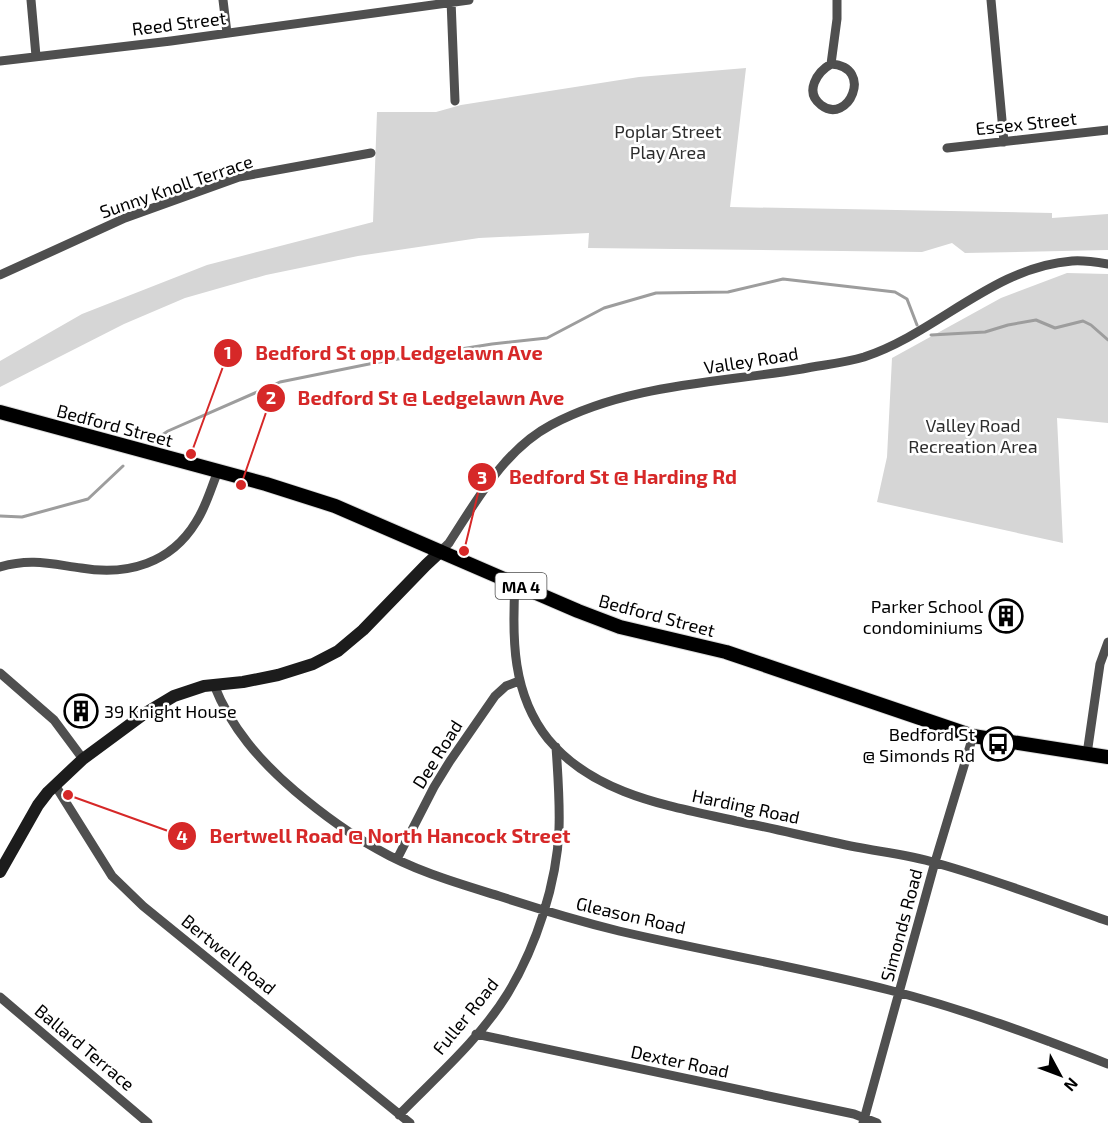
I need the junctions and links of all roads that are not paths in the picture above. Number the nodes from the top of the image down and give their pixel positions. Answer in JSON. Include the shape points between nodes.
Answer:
{"nodes":[{"id":1,"x":31,"y":0,"type":"edge"},
{"id":2,"x":223,"y":0,"type":"edge"},
{"id":3,"x":469,"y":0,"type":"edge"},
{"id":4,"x":837,"y":0,"type":"edge"},
{"id":5,"x":991,"y":0,"type":"edge"},
{"id":6,"x":451,"y":2,"type":"edge"},
{"id":7,"x":227,"y":33,"type":"junction"},
{"id":8,"x":36,"y":56,"type":"junction"},
{"id":9,"x":0,"y":61,"type":"edge"},
{"id":10,"x":831,"y":64,"type":"junction"},
{"id":11,"x":455,"y":101,"type":"dead end"},
{"id":12,"x":1108,"y":130,"type":"edge"},
{"id":13,"x":1004,"y":142,"type":"junction"},
{"id":14,"x":947,"y":148,"type":"dead end"},
{"id":15,"x":371,"y":153,"type":"dead end"},
{"id":16,"x":1108,"y":264,"type":"edge"},
{"id":17,"x":0,"y":275,"type":"edge"},
{"id":18,"x":0,"y":412,"type":"edge"},
{"id":19,"x":218,"y":471,"type":"junction"},
{"id":20,"x":441,"y":551,"type":"junction"},
{"id":21,"x":0,"y":567,"type":"edge"},
{"id":22,"x":515,"y":584,"type":"junction"},
{"id":23,"x":1108,"y":642,"type":"edge"},
{"id":24,"x":0,"y":673,"type":"edge"},
{"id":25,"x":519,"y":681,"type":"junction"},
{"id":26,"x":214,"y":685,"type":"junction"},
{"id":27,"x":973,"y":736,"type":"junction"},
{"id":28,"x":556,"y":747,"type":"junction"},
{"id":29,"x":1087,"y":754,"type":"junction"},
{"id":30,"x":1108,"y":757,"type":"edge"},
{"id":31,"x":83,"y":759,"type":"junction"},
{"id":32,"x":55,"y":785,"type":"junction"},
{"id":33,"x":397,"y":858,"type":"junction"},
{"id":34,"x":935,"y":862,"type":"junction"},
{"id":35,"x":0,"y":872,"type":"edge"},
{"id":36,"x":543,"y":910,"type":"junction"},
{"id":37,"x":1108,"y":921,"type":"edge"},
{"id":38,"x":900,"y":993,"type":"junction"},
{"id":39,"x":0,"y":997,"type":"edge"},
{"id":40,"x":476,"y":1034,"type":"junction"},
{"id":41,"x":1108,"y":1064,"type":"edge"},
{"id":42,"x":399,"y":1115,"type":"junction"},
{"id":43,"x":864,"y":1121,"type":"edge"},
{"id":44,"x":148,"y":1123,"type":"edge"},
{"id":45,"x":410,"y":1123,"type":"edge"},
{"id":46,"x":877,"y":1123,"type":"edge"}],
"edges":[{"from":1,"to":8,"type":"street"},
{"from":2,"to":7,"type":"street"},
{"from":3,"to":6,"type":"street","name":"Reed Street"},
{"from":4,"to":10,"type":"street"},
{"from":5,"to":13,"type":"street"},
{"from":6,"to":7,"type":"street","name":"Reed Street"},
{"from":6,"to":11,"type":"street"},
{"from":7,"to":8,"type":"street","name":"Reed Street"},
{"from":8,"to":9,"type":"street","name":"Reed Street"},
{"from":10,"to":10,"type":"street","via":[[815,78],[813,91],[818,103],[832,109],[846,104],[855,85],[845,67]]},
{"from":12,"to":13,"type":"street","name":"Essex Street"},
{"from":13,"to":14,"type":"street","name":"Essex Street"},
{"from":15,"to":17,"type":"street","name":"Sunny Knoll Terrace","via":[[239,177],[125,218]]},
{"from":16,"to":20,"type":"street","name":"Valley Road","via":[[1073,260],[1014,275],[914,335],[862,358],[643,392],[570,416],[533,436],[512,455]]},
{"from":18,"to":19,"type":"main road","name":"Bedford Street","number":"MA 4"},
{"from":19,"to":20,"type":"main road","name":"Bedford Street","number":"MA 4","via":[[335,506]]},
{"from":19,"to":21,"type":"street","via":[[186,539],[156,561],[111,571],[30,560]]},
{"from":20,"to":22,"type":"main road","name":"Bedford Street","number":"MA 4"},
{"from":20,"to":26,"type":"street","via":[[338,651],[278,675]]},
{"from":22,"to":25,"type":"street","name":"Harding Road","via":[[513,626]]},
{"from":22,"to":27,"type":"main road","name":"Bedford Street","number":"MA 4","via":[[620,627],[726,652]]},
{"from":23,"to":29,"type":"street","via":[[1100,664]]},
{"from":24,"to":31,"type":"street","via":[[54,720]]},
{"from":25,"to":28,"type":"street","name":"Harding Road","via":[[532,714]]},
{"from":25,"to":33,"type":"street","name":"Dee Road","via":[[495,696],[456,752]]},
{"from":26,"to":31,"type":"street","via":[[174,696]]},
{"from":26,"to":33,"type":"street","name":"Gleason Road","via":[[241,735],[281,779],[323,814]]},
{"from":27,"to":29,"type":"main road","name":"Bedford Street","number":"MA 4"},
{"from":27,"to":34,"type":"street","name":"Simonds Road"},
{"from":28,"to":34,"type":"street","name":"Harding Road","via":[[593,777],[635,797]]},
{"from":28,"to":36,"type":"street","name":"Fuller Road","via":[[559,831]]},
{"from":29,"to":30,"type":"main road","name":"Bedford Street","number":"MA 4"},
{"from":31,"to":32,"type":"street"},
{"from":32,"to":35,"type":"street","via":[[38,804]]},
{"from":32,"to":42,"type":"street","name":"Bertwell Road","via":[[112,876],[143,906]]},
{"from":33,"to":36,"type":"street","name":"Gleason Road","via":[[428,873]]},
{"from":34,"to":37,"type":"street","name":"Harding Road"},
{"from":34,"to":38,"type":"street","name":"Simonds Road"},
{"from":36,"to":38,"type":"street","name":"Gleason Road"},
{"from":36,"to":40,"type":"street","name":"Fuller Road","via":[[508,994]]},
{"from":38,"to":41,"type":"street","name":"Gleason Road","via":[[1025,1032]]},
{"from":38,"to":43,"type":"street","name":"Simonds Road"},
{"from":39,"to":44,"type":"street","name":"Ballard Terrace"},
{"from":40,"to":42,"type":"street","name":"Fuller Road"},
{"from":40,"to":43,"type":"street","name":"Dexter Road","via":[[854,1113]]},
{"from":42,"to":45,"type":"street","name":"Bertwell Road"},
{"from":43,"to":46,"type":"street","name":"Dexter Road"}]}
